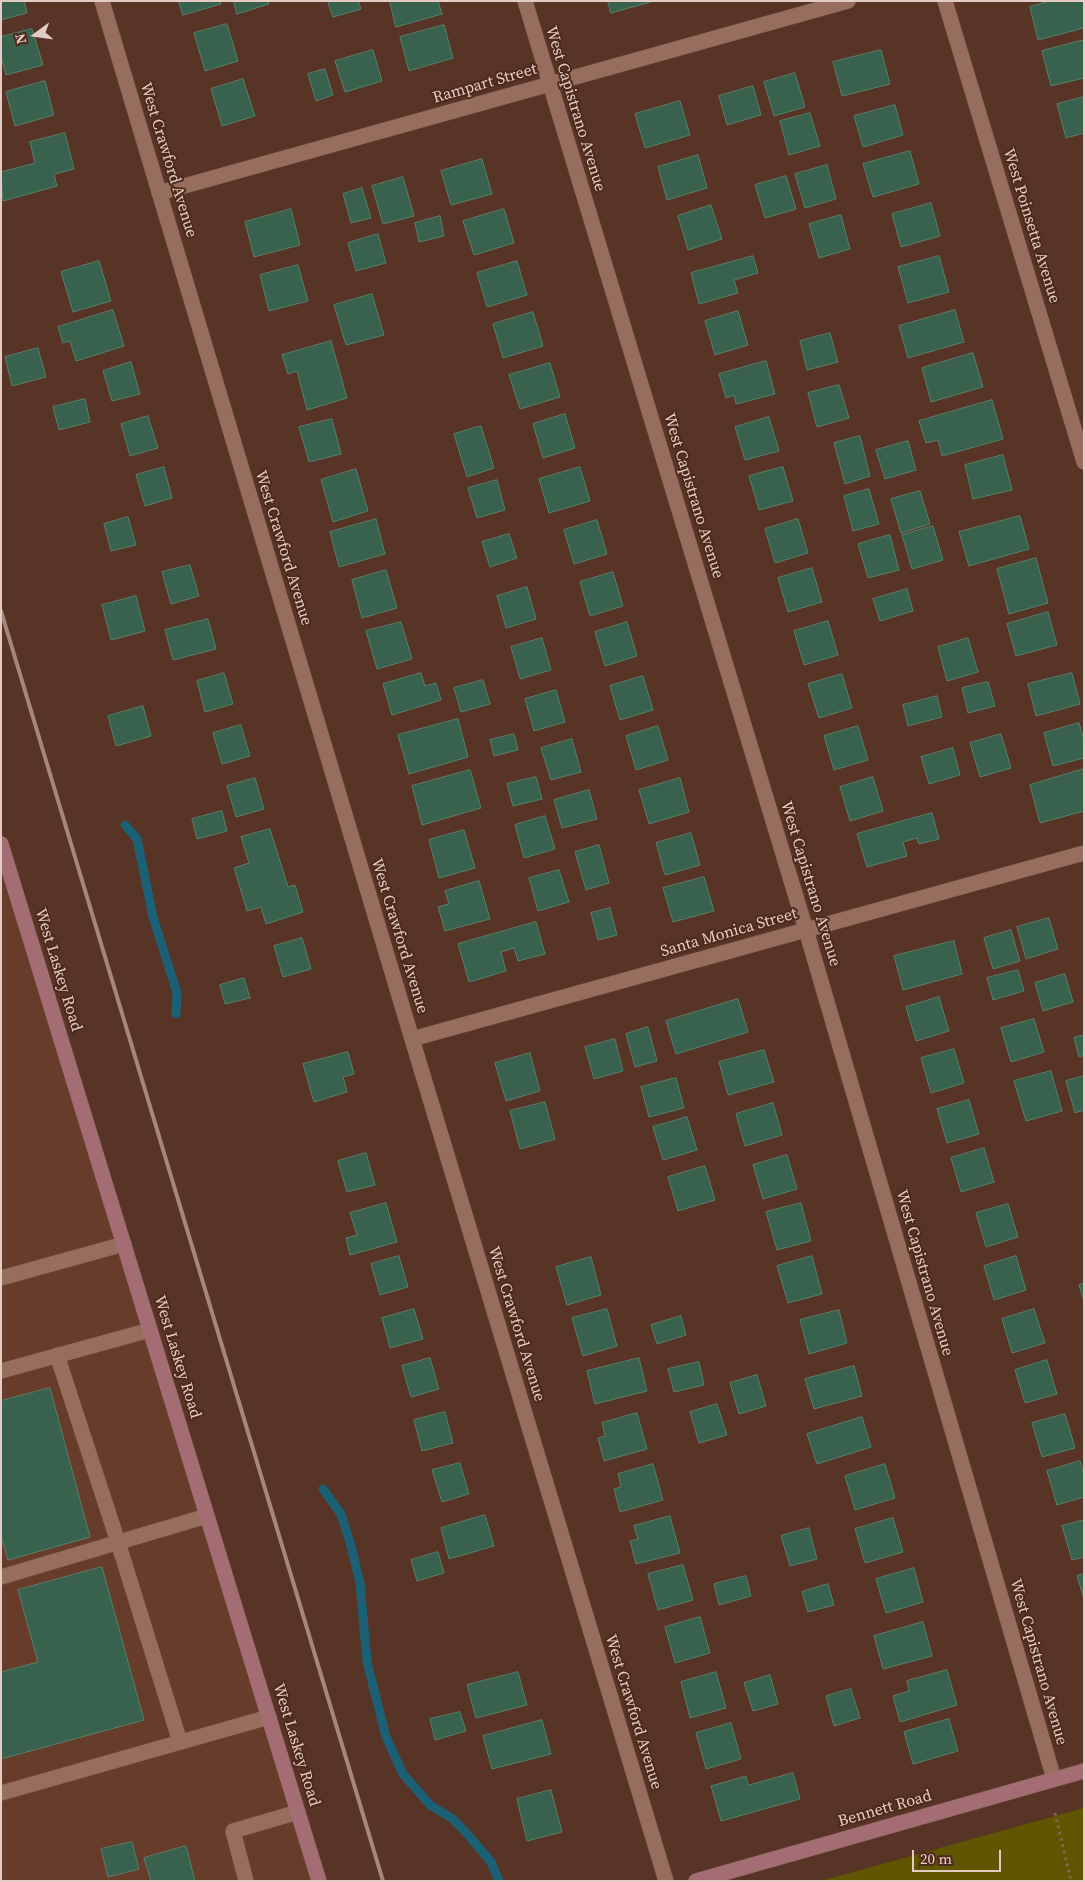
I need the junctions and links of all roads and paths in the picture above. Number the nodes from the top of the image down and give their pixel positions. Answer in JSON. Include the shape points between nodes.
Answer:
{"nodes":[{"id":1,"x":102,"y":1,"type":"edge"},
{"id":2,"x":525,"y":1,"type":"edge"},
{"id":3,"x":848,"y":1,"type":"edge"},
{"id":4,"x":946,"y":1,"type":"edge"},
{"id":5,"x":550,"y":84,"type":"junction"},
{"id":6,"x":159,"y":194,"type":"junction"},
{"id":7,"x":1084,"y":462,"type":"edge"},
{"id":8,"x":1,"y":844,"type":"edge"},
{"id":9,"x":1084,"y":853,"type":"edge"},
{"id":10,"x":806,"y":930,"type":"junction"},
{"id":11,"x":412,"y":1039,"type":"junction"},
{"id":12,"x":124,"y":1244,"type":"junction"},
{"id":13,"x":1,"y":1278,"type":"edge"},
{"id":14,"x":150,"y":1330,"type":"junction"},
{"id":15,"x":57,"y":1355,"type":"junction"},
{"id":16,"x":1,"y":1371,"type":"edge"},
{"id":17,"x":207,"y":1516,"type":"junction"},
{"id":18,"x":118,"y":1542,"type":"junction"},
{"id":19,"x":1,"y":1577,"type":"edge"},
{"id":20,"x":269,"y":1717,"type":"junction"},
{"id":21,"x":180,"y":1742,"type":"junction"},
{"id":22,"x":1084,"y":1771,"type":"edge"},
{"id":23,"x":1054,"y":1779,"type":"junction"},
{"id":24,"x":1,"y":1793,"type":"edge"},
{"id":25,"x":298,"y":1812,"type":"junction"},
{"id":26,"x":1055,"y":1813,"type":"dead end"},
{"id":27,"x":246,"y":1881,"type":"edge"},
{"id":28,"x":320,"y":1881,"type":"edge"},
{"id":29,"x":666,"y":1881,"type":"edge"},
{"id":30,"x":696,"y":1881,"type":"edge"},
{"id":31,"x":1071,"y":1881,"type":"edge"}],
"edges":[{"from":1,"to":6,"type":"street","name":"West Crawford Avenue"},
{"from":2,"to":5,"type":"street","name":"West Capistrano Avenue"},
{"from":3,"to":5,"type":"street","name":"Rampart Street"},
{"from":4,"to":7,"type":"street","name":"West Poinsetta Avenue"},
{"from":5,"to":6,"type":"street","name":"Rampart Street"},
{"from":5,"to":10,"type":"street","name":"West Capistrano Avenue"},
{"from":6,"to":11,"type":"street","name":"West Crawford Avenue"},
{"from":8,"to":12,"type":"main road","name":"West Laskey Road"},
{"from":9,"to":10,"type":"street","name":"Santa Monica Street"},
{"from":10,"to":11,"type":"street","name":"Santa Monica Street"},
{"from":10,"to":23,"type":"street","name":"West Capistrano Avenue"},
{"from":11,"to":29,"type":"street","name":"West Crawford Avenue"},
{"from":12,"to":13,"type":"street"},
{"from":12,"to":14,"type":"main road","name":"West Laskey Road"},
{"from":14,"to":15,"type":"street"},
{"from":14,"to":17,"type":"main road","name":"West Laskey Road"},
{"from":15,"to":16,"type":"street"},
{"from":15,"to":18,"type":"street"},
{"from":17,"to":18,"type":"street"},
{"from":17,"to":20,"type":"main road","name":"West Laskey Road"},
{"from":18,"to":19,"type":"street"},
{"from":18,"to":21,"type":"street"},
{"from":20,"to":21,"type":"street"},
{"from":20,"to":25,"type":"main road","name":"West Laskey Road"},
{"from":21,"to":24,"type":"street"},
{"from":22,"to":23,"type":"main road","name":"Bennett Road"},
{"from":23,"to":30,"type":"main road","name":"Bennett Road"},
{"from":25,"to":27,"type":"street","via":[[233,1831]]},
{"from":25,"to":28,"type":"main road","name":"West Laskey Road"},
{"from":26,"to":31,"type":"path"}]}
